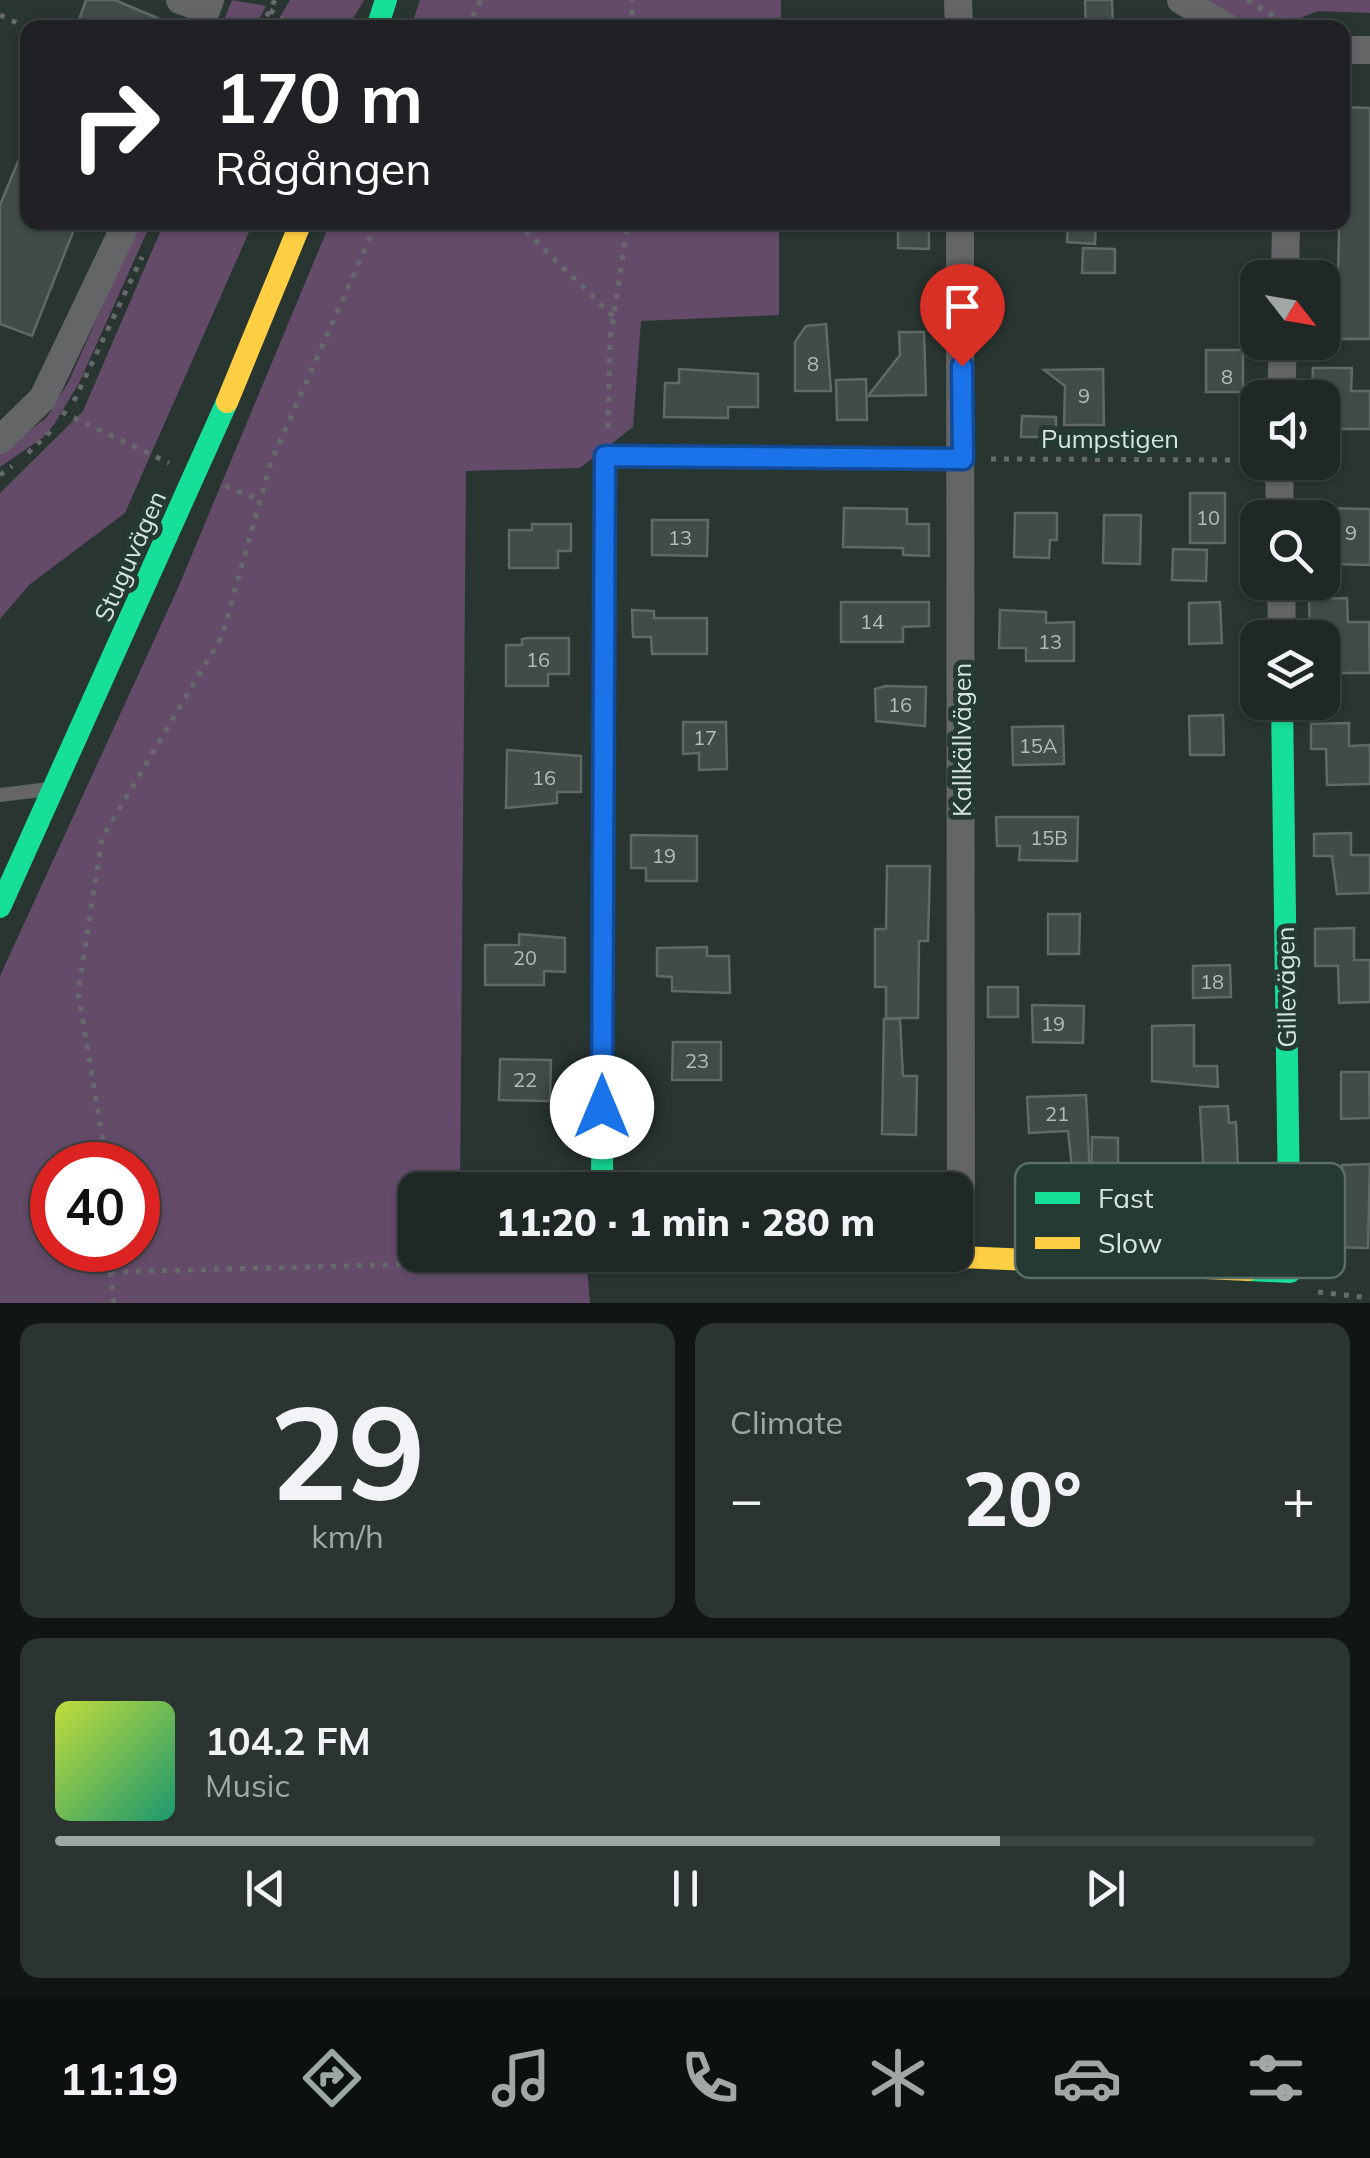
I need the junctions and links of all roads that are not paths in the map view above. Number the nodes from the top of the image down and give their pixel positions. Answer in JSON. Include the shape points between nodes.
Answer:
{"nodes":[{"id":1,"x":1181,"y":0,"type":"edge"},
{"id":2,"x":1215,"y":20,"type":"edge"},
{"id":3,"x":123,"y":230,"type":"edge"},
{"id":4,"x":298,"y":230,"type":"edge"},
{"id":5,"x":960,"y":230,"type":"edge"},
{"id":6,"x":1286,"y":230,"type":"edge"},
{"id":7,"x":1285,"y":260,"type":"edge"},
{"id":8,"x":0,"y":440,"type":"edge"},
{"id":9,"x":963,"y":459,"type":"junction"},
{"id":10,"x":1282,"y":720,"type":"edge"},
{"id":11,"x":54,"y":788,"type":"junction"},
{"id":12,"x":0,"y":796,"type":"edge"},
{"id":13,"x":0,"y":907,"type":"edge"},
{"id":14,"x":1288,"y":1163,"type":"edge"},
{"id":15,"x":602,"y":1172,"type":"edge"},
{"id":16,"x":961,"y":1172,"type":"edge"},
{"id":17,"x":973,"y":1259,"type":"edge"},
{"id":18,"x":1015,"y":1260,"type":"edge"}],
"edges":[{"from":1,"to":2,"type":"street"},
{"from":3,"to":8,"type":"street","via":[[43,398]]},
{"from":4,"to":11,"type":"street","name":"Stuguvägen"},
{"from":5,"to":9,"type":"street","name":"Kallkällvägen"},
{"from":6,"to":7,"type":"street"},
{"from":9,"to":15,"type":"street","via":[[605,456]]},
{"from":9,"to":16,"type":"street","name":"Kallkällvägen"},
{"from":10,"to":14,"type":"street","name":"Gillevägen"},
{"from":11,"to":12,"type":"lane"},
{"from":11,"to":13,"type":"street","name":"Stuguvägen"},
{"from":17,"to":18,"type":"street","name":"Gillevägen"}]}
